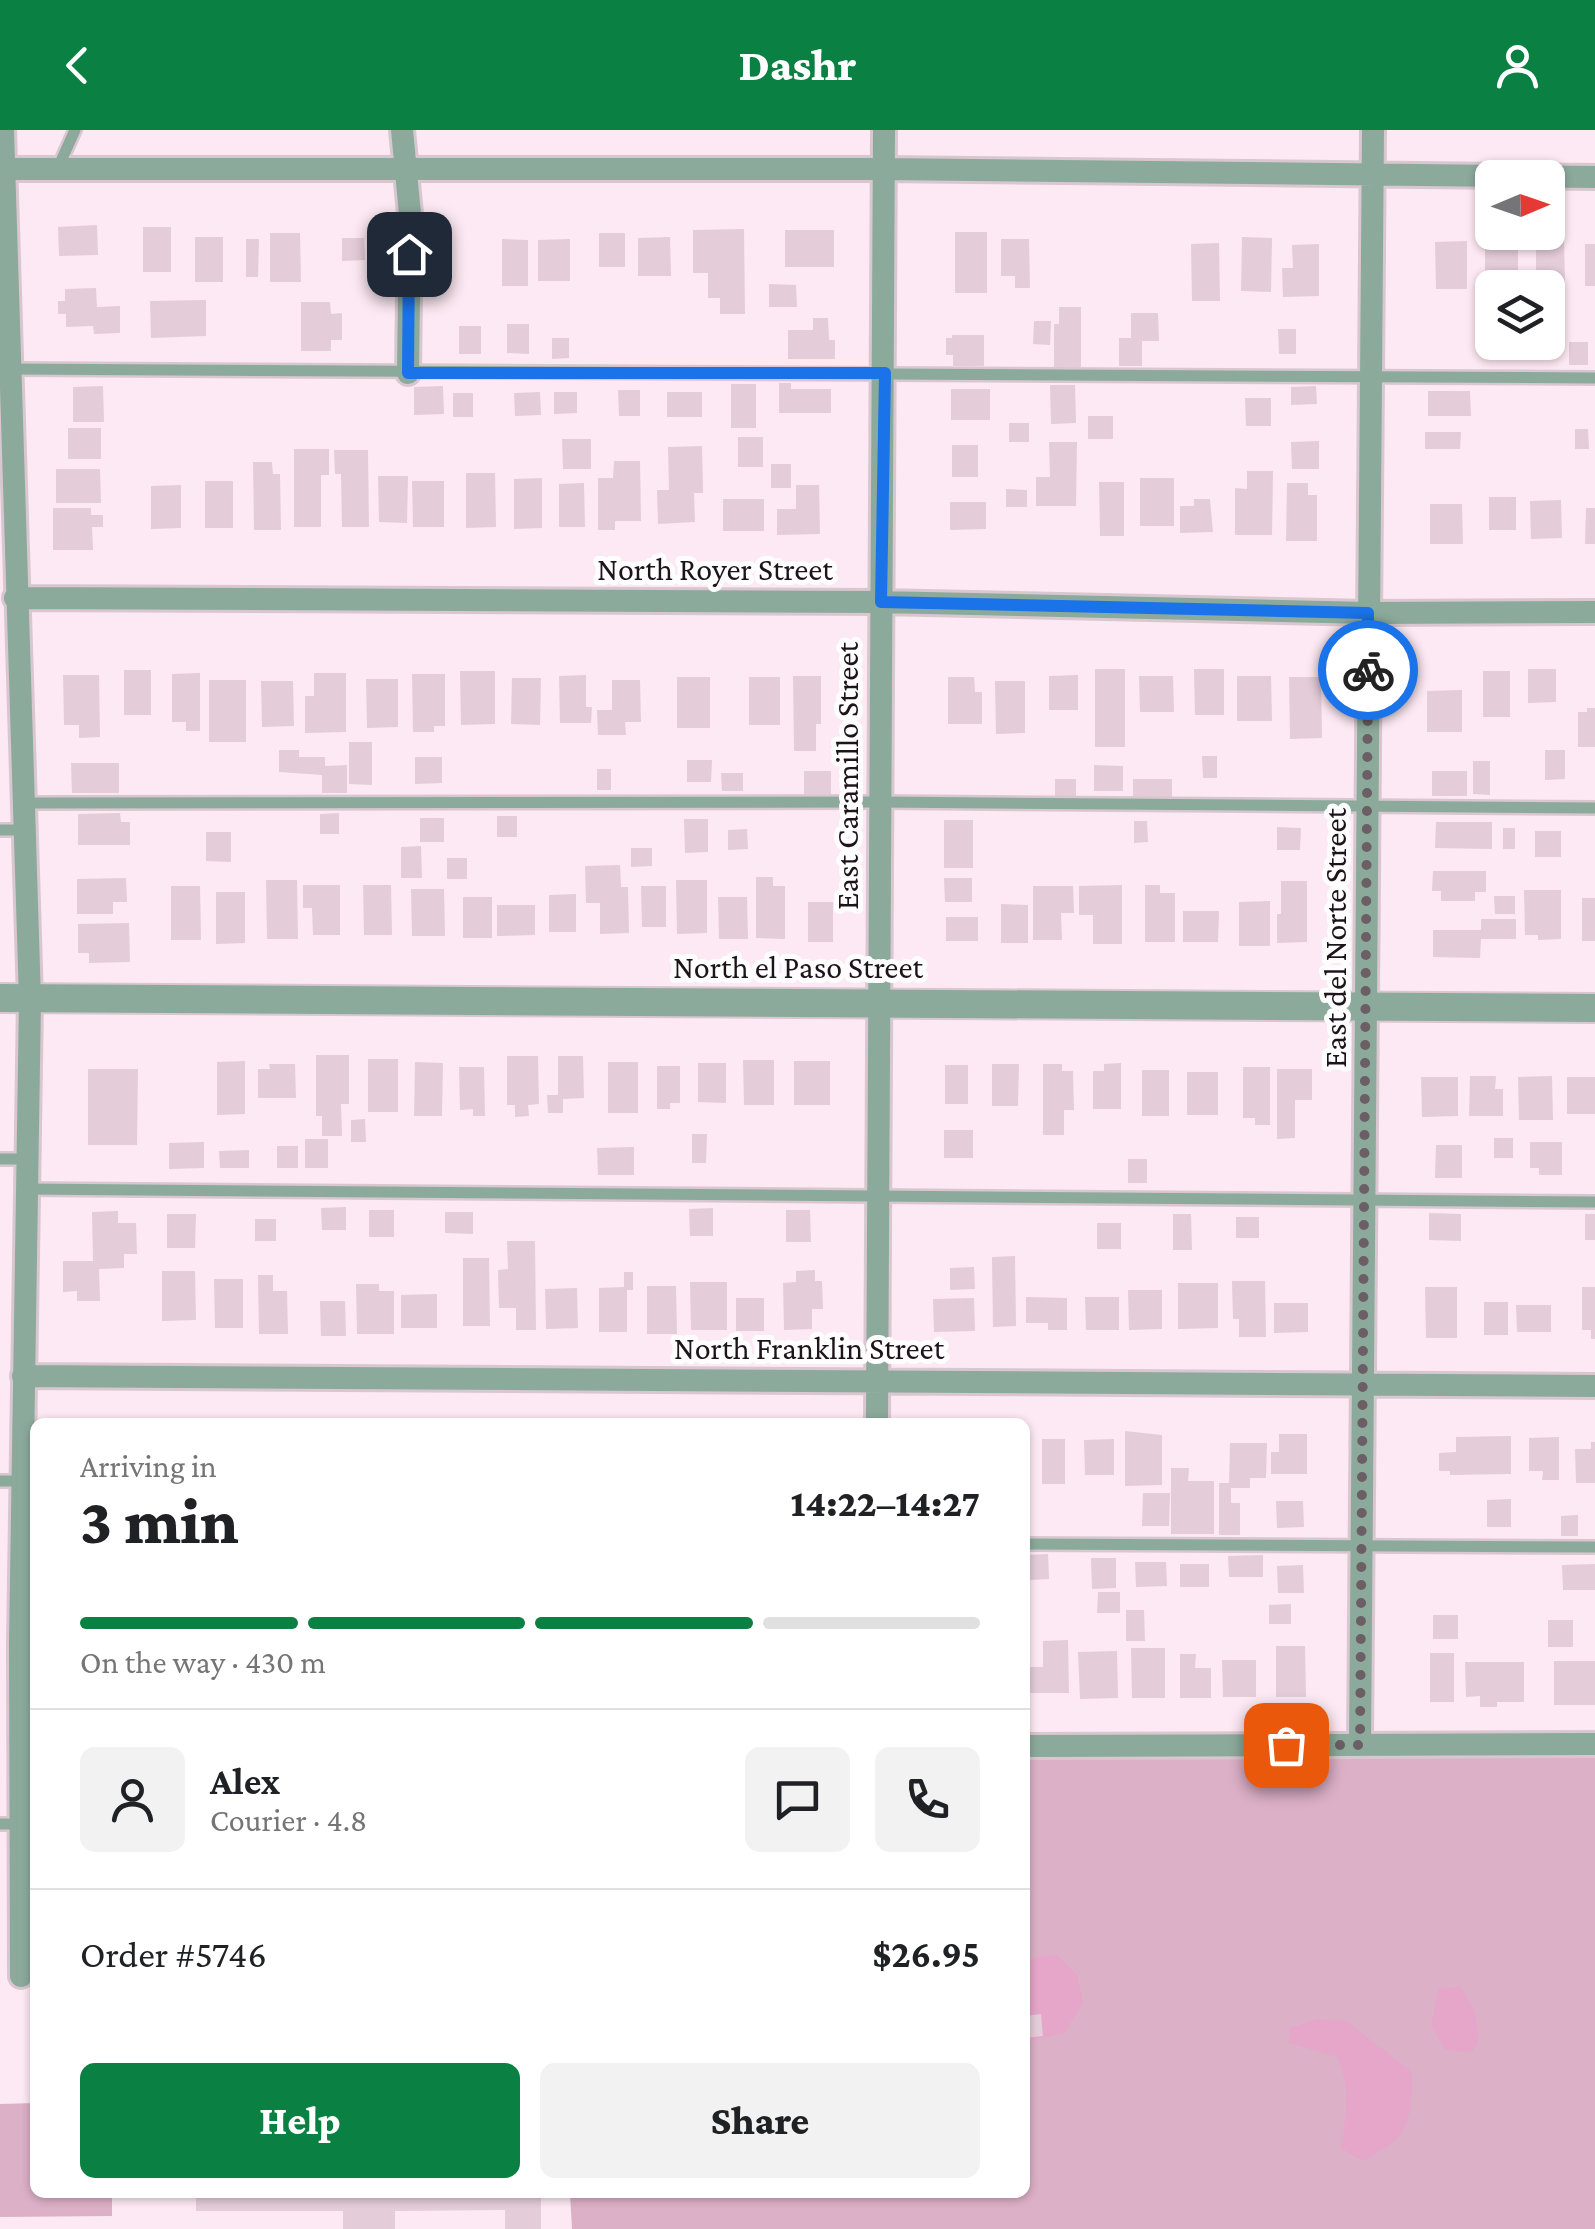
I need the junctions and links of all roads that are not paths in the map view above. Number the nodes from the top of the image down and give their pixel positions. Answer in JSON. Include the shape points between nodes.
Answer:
{"nodes":[{"id":1,"x":4,"y":130,"type":"edge"},
{"id":2,"x":75,"y":130,"type":"edge"},
{"id":3,"x":402,"y":130,"type":"edge"},
{"id":4,"x":884,"y":130,"type":"edge"},
{"id":5,"x":1373,"y":130,"type":"edge"},
{"id":6,"x":2,"y":169,"type":"edge"},
{"id":7,"x":57,"y":170,"type":"junction"},
{"id":8,"x":405,"y":170,"type":"junction"},
{"id":9,"x":884,"y":170,"type":"junction"},
{"id":10,"x":1372,"y":176,"type":"junction"},
{"id":11,"x":1595,"y":176,"type":"edge"},
{"id":12,"x":5,"y":345,"type":"edge"},
{"id":13,"x":12,"y":369,"type":"junction"},
{"id":14,"x":408,"y":373,"type":"junction"},
{"id":15,"x":885,"y":373,"type":"junction"},
{"id":16,"x":1370,"y":375,"type":"junction"},
{"id":17,"x":1595,"y":378,"type":"edge"},
{"id":18,"x":7,"y":494,"type":"edge"},
{"id":19,"x":16,"y":598,"type":"junction"},
{"id":20,"x":881,"y":602,"type":"junction"},
{"id":21,"x":1595,"y":612,"type":"edge"},
{"id":22,"x":1368,"y":613,"type":"junction"},
{"id":23,"x":10,"y":684,"type":"edge"},
{"id":24,"x":880,"y":802,"type":"junction"},
{"id":25,"x":25,"y":803,"type":"junction"},
{"id":26,"x":1367,"y":804,"type":"junction"},
{"id":27,"x":1595,"y":808,"type":"edge"},
{"id":28,"x":0,"y":830,"type":"edge"},
{"id":29,"x":26,"y":830,"type":"junction"},
{"id":30,"x":0,"y":998,"type":"edge"},
{"id":31,"x":30,"y":1000,"type":"junction"},
{"id":32,"x":878,"y":1002,"type":"junction"},
{"id":33,"x":1368,"y":1008,"type":"junction"},
{"id":34,"x":1595,"y":1008,"type":"edge"},
{"id":35,"x":0,"y":1159,"type":"edge"},
{"id":36,"x":26,"y":1159,"type":"junction"},
{"id":37,"x":25,"y":1189,"type":"junction"},
{"id":38,"x":876,"y":1196,"type":"junction"},
{"id":39,"x":1365,"y":1200,"type":"junction"},
{"id":40,"x":1595,"y":1202,"type":"edge"},
{"id":41,"x":12,"y":1322,"type":"edge"},
{"id":42,"x":23,"y":1376,"type":"junction"},
{"id":43,"x":877,"y":1380,"type":"junction"},
{"id":44,"x":1364,"y":1384,"type":"junction"},
{"id":45,"x":1595,"y":1386,"type":"edge"},
{"id":46,"x":876,"y":1418,"type":"edge"},
{"id":47,"x":11,"y":1481,"type":"edge"},
{"id":48,"x":28,"y":1535,"type":"edge"},
{"id":49,"x":1030,"y":1544,"type":"edge"},
{"id":50,"x":1362,"y":1546,"type":"junction"},
{"id":51,"x":1595,"y":1547,"type":"edge"},
{"id":52,"x":10,"y":1643,"type":"edge"},
{"id":53,"x":1595,"y":1744,"type":"edge"},
{"id":54,"x":1360,"y":1745,"type":"junction"},
{"id":55,"x":1030,"y":1746,"type":"edge"},
{"id":56,"x":28,"y":1761,"type":"edge"},
{"id":57,"x":10,"y":1824,"type":"edge"},
{"id":58,"x":19,"y":1976,"type":"edge"}],
"edges":[{"from":1,"to":6,"type":"street"},
{"from":2,"to":7,"type":"lane"},
{"from":3,"to":8,"type":"street"},
{"from":4,"to":9,"type":"street","name":"East Caramillo Street"},
{"from":5,"to":10,"type":"street","name":"East del Norte Street"},
{"from":6,"to":7,"type":"street"},
{"from":6,"to":12,"type":"street"},
{"from":7,"to":8,"type":"street"},
{"from":8,"to":9,"type":"street"},
{"from":8,"to":14,"type":"street"},
{"from":9,"to":10,"type":"street"},
{"from":9,"to":15,"type":"street","name":"East Caramillo Street"},
{"from":10,"to":11,"type":"street"},
{"from":10,"to":16,"type":"street","name":"East del Norte Street"},
{"from":12,"to":13,"type":"street"},
{"from":13,"to":14,"type":"lane"},
{"from":13,"to":18,"type":"street"},
{"from":14,"to":15,"type":"lane"},
{"from":15,"to":16,"type":"lane"},
{"from":15,"to":20,"type":"street","name":"East Caramillo Street"},
{"from":16,"to":17,"type":"lane"},
{"from":16,"to":22,"type":"street","name":"East del Norte Street"},
{"from":18,"to":19,"type":"street"},
{"from":19,"to":20,"type":"street","name":"North Royer Street"},
{"from":19,"to":23,"type":"street"},
{"from":20,"to":22,"type":"street","name":"North Royer Street"},
{"from":20,"to":24,"type":"street","name":"East Caramillo Street"},
{"from":21,"to":22,"type":"street","name":"North Royer Street"},
{"from":22,"to":26,"type":"street","name":"East del Norte Street"},
{"from":23,"to":25,"type":"street"},
{"from":24,"to":25,"type":"lane"},
{"from":24,"to":26,"type":"lane"},
{"from":24,"to":32,"type":"street","name":"East Caramillo Street"},
{"from":25,"to":29,"type":"street"},
{"from":26,"to":27,"type":"lane"},
{"from":26,"to":33,"type":"street","name":"East del Norte Street"},
{"from":28,"to":29,"type":"lane"},
{"from":29,"to":31,"type":"street"},
{"from":30,"to":31,"type":"street","name":"North el Paso Street"},
{"from":31,"to":32,"type":"street","name":"North el Paso Street"},
{"from":31,"to":36,"type":"street"},
{"from":32,"to":33,"type":"street","name":"North el Paso Street"},
{"from":32,"to":38,"type":"street","name":"East Caramillo Street"},
{"from":33,"to":34,"type":"street","name":"North el Paso Street"},
{"from":33,"to":39,"type":"street","name":"East del Norte Street"},
{"from":35,"to":36,"type":"lane"},
{"from":36,"to":37,"type":"street"},
{"from":37,"to":38,"type":"lane"},
{"from":37,"to":41,"type":"street"},
{"from":38,"to":39,"type":"lane"},
{"from":38,"to":43,"type":"street","name":"East Caramillo Street"},
{"from":39,"to":40,"type":"lane"},
{"from":39,"to":44,"type":"street","name":"East del Norte Street"},
{"from":41,"to":42,"type":"street"},
{"from":42,"to":43,"type":"street","name":"North Franklin Street"},
{"from":42,"to":47,"type":"street"},
{"from":43,"to":44,"type":"street","name":"North Franklin Street"},
{"from":43,"to":46,"type":"street","name":"East Caramillo Street"},
{"from":44,"to":45,"type":"street","name":"North Franklin Street"},
{"from":44,"to":50,"type":"street","name":"East del Norte Street"},
{"from":47,"to":48,"type":"street"},
{"from":48,"to":52,"type":"street"},
{"from":49,"to":50,"type":"lane"},
{"from":50,"to":51,"type":"lane"},
{"from":50,"to":54,"type":"street","name":"East del Norte Street"},
{"from":52,"to":56,"type":"street"},
{"from":53,"to":54,"type":"street"},
{"from":54,"to":55,"type":"street"},
{"from":56,"to":57,"type":"street"},
{"from":57,"to":58,"type":"street"}]}
